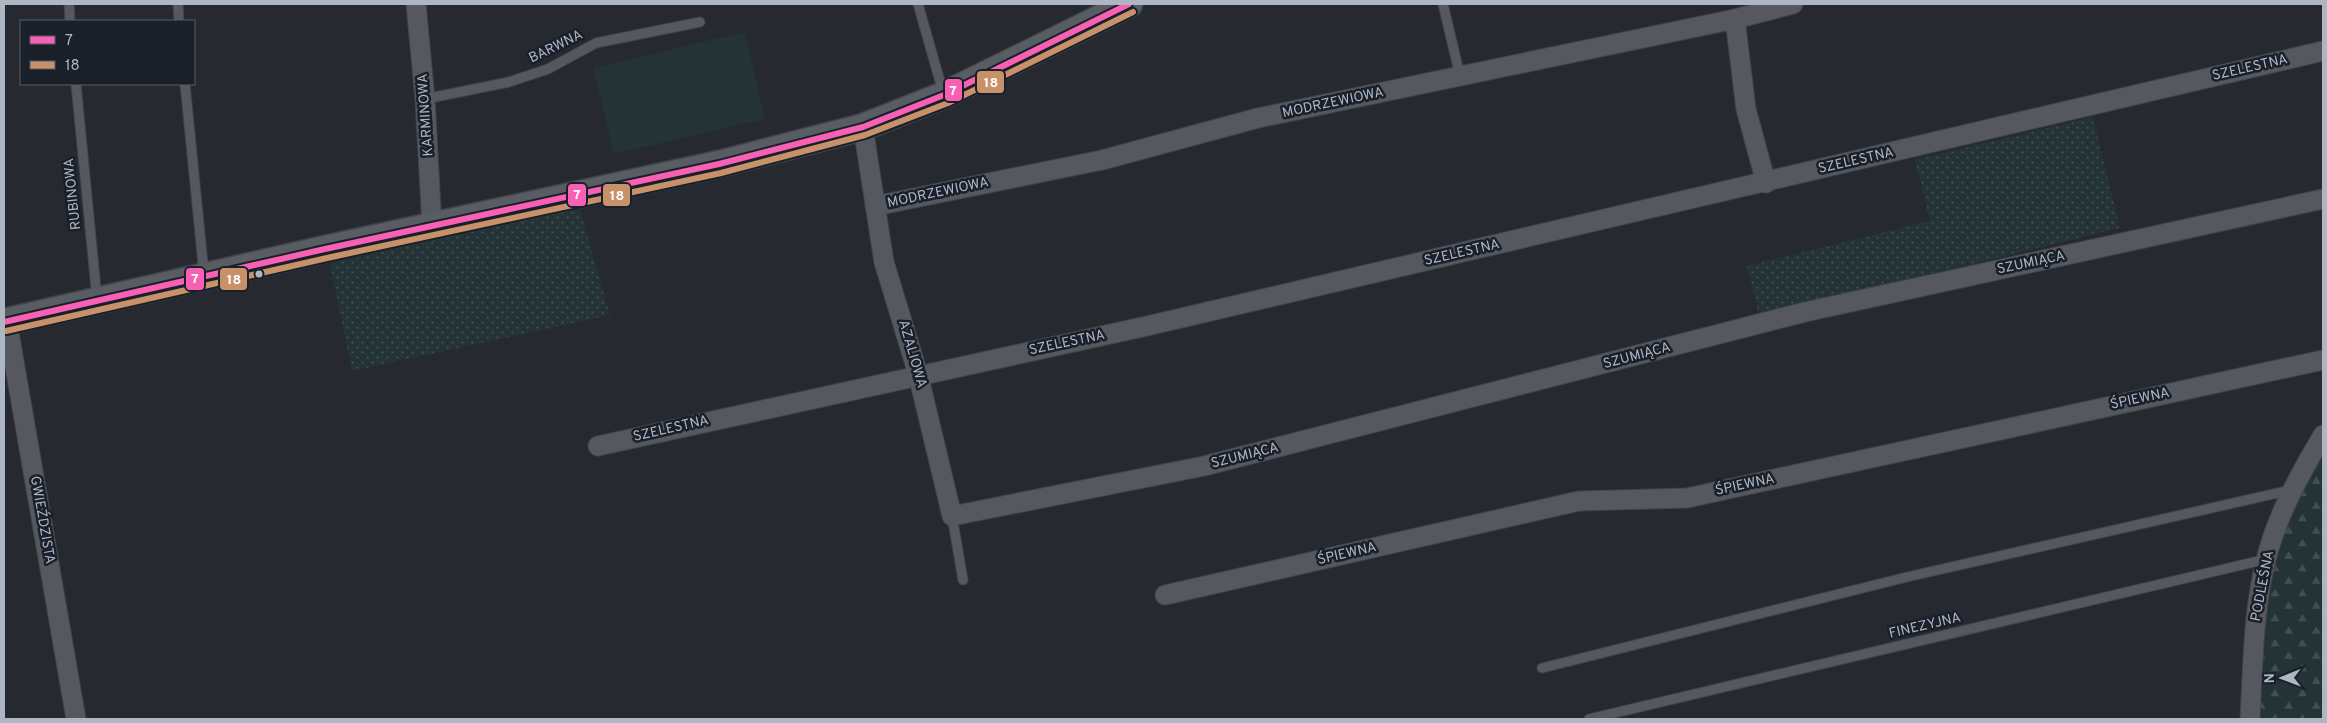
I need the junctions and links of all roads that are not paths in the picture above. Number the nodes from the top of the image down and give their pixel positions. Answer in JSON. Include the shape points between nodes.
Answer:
{"nodes":[{"id":1,"x":68,"y":4,"type":"edge"},
{"id":2,"x":178,"y":4,"type":"edge"},
{"id":3,"x":416,"y":4,"type":"edge"},
{"id":4,"x":918,"y":4,"type":"edge"},
{"id":5,"x":1128,"y":4,"type":"edge"},
{"id":6,"x":1443,"y":4,"type":"edge"},
{"id":7,"x":1793,"y":4,"type":"edge"},
{"id":8,"x":1734,"y":18,"type":"junction"},
{"id":9,"x":70,"y":20,"type":"edge"},
{"id":10,"x":179,"y":20,"type":"edge"},
{"id":11,"x":700,"y":22,"type":"dead end"},
{"id":12,"x":2323,"y":51,"type":"edge"},
{"id":13,"x":1460,"y":76,"type":"junction"},
{"id":14,"x":76,"y":85,"type":"edge"},
{"id":15,"x":185,"y":85,"type":"edge"},
{"id":16,"x":944,"y":95,"type":"junction"},
{"id":17,"x":425,"y":99,"type":"junction"},
{"id":18,"x":863,"y":127,"type":"junction"},
{"id":19,"x":1766,"y":183,"type":"junction"},
{"id":20,"x":2323,"y":199,"type":"edge"},
{"id":21,"x":875,"y":206,"type":"junction"},
{"id":22,"x":432,"y":227,"type":"junction"},
{"id":23,"x":204,"y":277,"type":"junction"},
{"id":24,"x":98,"y":301,"type":"junction"},
{"id":25,"x":5,"y":322,"type":"edge"},
{"id":26,"x":2323,"y":360,"type":"edge"},
{"id":27,"x":918,"y":374,"type":"junction"},
{"id":28,"x":2323,"y":435,"type":"edge"},
{"id":29,"x":598,"y":446,"type":"dead end"},
{"id":30,"x":2292,"y":490,"type":"junction"},
{"id":31,"x":952,"y":516,"type":"junction"},
{"id":32,"x":2267,"y":559,"type":"junction"},
{"id":33,"x":964,"y":580,"type":"dead end"},
{"id":34,"x":1165,"y":595,"type":"dead end"},
{"id":35,"x":1542,"y":668,"type":"dead end"},
{"id":36,"x":76,"y":719,"type":"edge"},
{"id":37,"x":1589,"y":719,"type":"edge"},
{"id":38,"x":2250,"y":719,"type":"edge"}],
"edges":[{"from":1,"to":9,"type":"lane"},
{"from":2,"to":10,"type":"lane"},
{"from":3,"to":17,"type":"street","name":"KARMINOWA"},
{"from":4,"to":16,"type":"lane"},
{"from":5,"to":16,"type":"street"},
{"from":6,"to":13,"type":"lane"},
{"from":7,"to":8,"type":"street","name":"MODRZEWIOWA"},
{"from":8,"to":13,"type":"street","name":"MODRZEWIOWA"},
{"from":8,"to":19,"type":"street","via":[[1746,108]]},
{"from":11,"to":17,"type":"lane","name":"BARWNA","via":[[596,43],[548,69]]},
{"from":12,"to":19,"type":"street","name":"SZELESTNA"},
{"from":13,"to":21,"type":"street","name":"MODRZEWIOWA","via":[[1258,118],[1102,160]]},
{"from":14,"to":24,"type":"lane","name":"RUBINOWA"},
{"from":15,"to":23,"type":"lane"},
{"from":16,"to":18,"type":"street"},
{"from":17,"to":22,"type":"street","name":"KARMINOWA"},
{"from":18,"to":21,"type":"street","name":"AZALIOWA"},
{"from":18,"to":22,"type":"street","via":[[719,164]]},
{"from":19,"to":27,"type":"street","name":"SZELESTNA","via":[[1147,326]]},
{"from":20,"to":31,"type":"street","name":"SZUMIĄCA","via":[[1805,312],[1204,466]]},
{"from":21,"to":27,"type":"street","name":"AZALIOWA","via":[[884,262]]},
{"from":22,"to":23,"type":"street"},
{"from":23,"to":24,"type":"street"},
{"from":24,"to":25,"type":"street"},
{"from":25,"to":36,"type":"street","name":"GWIEŹDZISTA"},
{"from":26,"to":34,"type":"street","name":"ŚPIEWNA","via":[[1687,498],[1579,501]]},
{"from":27,"to":29,"type":"street","name":"SZELESTNA"},
{"from":27,"to":31,"type":"street","name":"AZALIOWA"},
{"from":28,"to":30,"type":"street","name":"PODLEŚNA"},
{"from":30,"to":32,"type":"street","name":"PODLEŚNA"},
{"from":30,"to":35,"type":"lane","via":[[1907,577]]},
{"from":31,"to":33,"type":"lane","name":"AZALIOWA"},
{"from":32,"to":37,"type":"lane","name":"FINEZYJNA"},
{"from":32,"to":38,"type":"street","name":"PODLEŚNA","via":[[2256,619]]}]}
